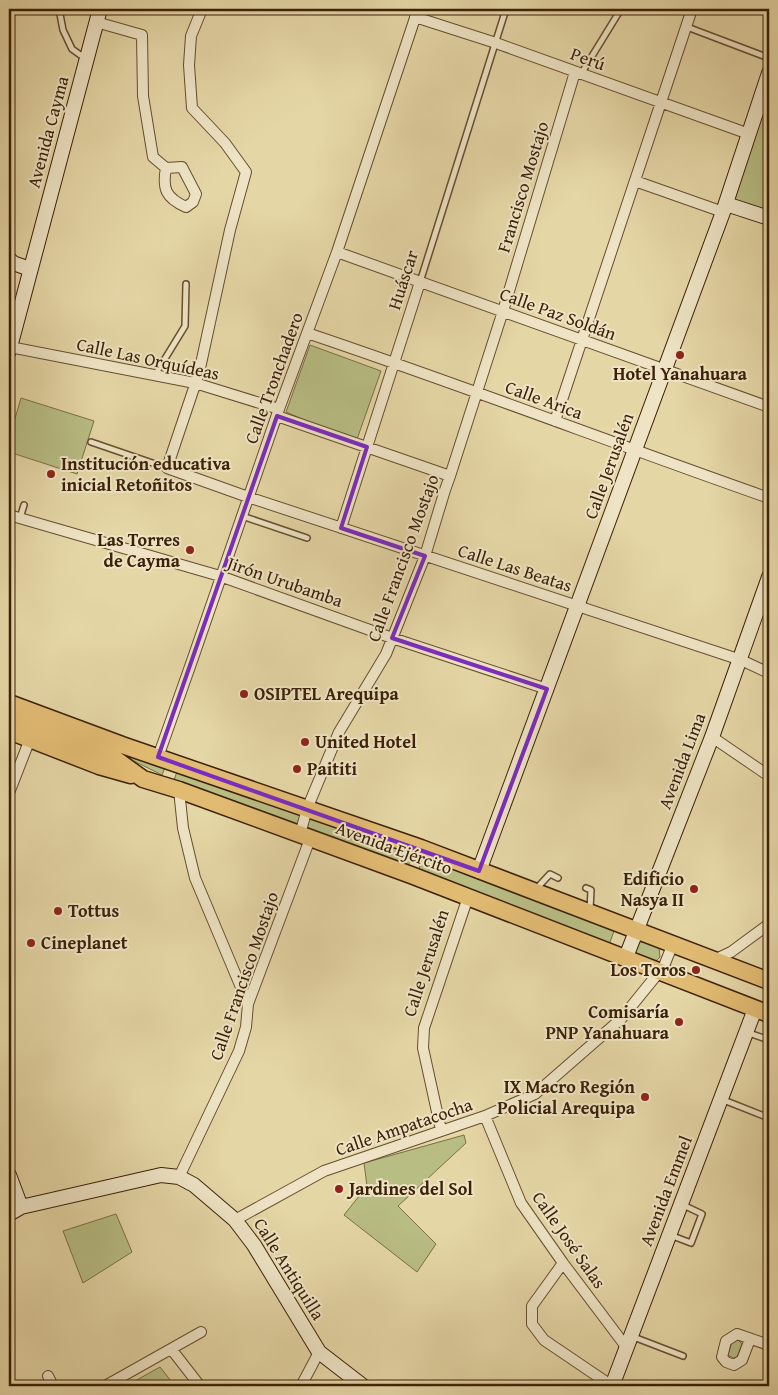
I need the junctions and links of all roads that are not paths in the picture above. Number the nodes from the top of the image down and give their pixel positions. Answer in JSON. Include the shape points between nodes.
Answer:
{"nodes":[{"id":1,"x":59,"y":9,"type":"edge"},
{"id":2,"x":202,"y":9,"type":"edge"},
{"id":3,"x":506,"y":9,"type":"edge"},
{"id":4,"x":622,"y":9,"type":"edge"},
{"id":5,"x":692,"y":9,"type":"edge"},
{"id":6,"x":416,"y":11,"type":"edge"},
{"id":7,"x":98,"y":16,"type":"edge"},
{"id":8,"x":686,"y":27,"type":"junction"},
{"id":9,"x":496,"y":43,"type":"junction"},
{"id":10,"x":769,"y":58,"type":"edge"},
{"id":11,"x":86,"y":60,"type":"junction"},
{"id":12,"x":578,"y":73,"type":"junction"},
{"id":13,"x":769,"y":73,"type":"edge"},
{"id":14,"x":661,"y":103,"type":"junction"},
{"id":15,"x":749,"y":134,"type":"junction"},
{"id":16,"x":166,"y":168,"type":"dead end"},
{"id":17,"x":635,"y":181,"type":"junction"},
{"id":18,"x":724,"y":208,"type":"junction"},
{"id":19,"x":769,"y":218,"type":"edge"},
{"id":20,"x":337,"y":252,"type":"junction"},
{"id":21,"x":9,"y":259,"type":"edge"},
{"id":22,"x":30,"y":269,"type":"junction"},
{"id":23,"x":420,"y":282,"type":"junction"},
{"id":24,"x":186,"y":284,"type":"dead end"},
{"id":25,"x":503,"y":312,"type":"junction"},
{"id":26,"x":307,"y":333,"type":"junction"},
{"id":27,"x":581,"y":340,"type":"junction"},
{"id":28,"x":9,"y":349,"type":"edge"},
{"id":29,"x":394,"y":362,"type":"junction"},
{"id":30,"x":664,"y":370,"type":"junction"},
{"id":31,"x":155,"y":376,"type":"junction"},
{"id":32,"x":195,"y":383,"type":"junction"},
{"id":33,"x":477,"y":393,"type":"junction"},
{"id":34,"x":769,"y":407,"type":"edge"},
{"id":35,"x":278,"y":413,"type":"junction"},
{"id":36,"x":555,"y":421,"type":"junction"},
{"id":37,"x":91,"y":442,"type":"dead end"},
{"id":38,"x":367,"y":447,"type":"junction"},
{"id":39,"x":635,"y":451,"type":"junction"},
{"id":40,"x":168,"y":468,"type":"junction"},
{"id":41,"x":450,"y":476,"type":"junction"},
{"id":42,"x":248,"y":497,"type":"junction"},
{"id":43,"x":769,"y":498,"type":"edge"},
{"id":44,"x":24,"y":505,"type":"dead end"},
{"id":45,"x":9,"y":515,"type":"edge"},
{"id":46,"x":242,"y":516,"type":"junction"},
{"id":47,"x":20,"y":518,"type":"junction"},
{"id":48,"x":341,"y":528,"type":"junction"},
{"id":49,"x":307,"y":538,"type":"dead end"},
{"id":50,"x":425,"y":556,"type":"junction"},
{"id":51,"x":220,"y":576,"type":"junction"},
{"id":52,"x":769,"y":577,"type":"edge"},
{"id":53,"x":578,"y":606,"type":"junction"},
{"id":54,"x":392,"y":638,"type":"junction"},
{"id":55,"x":741,"y":660,"type":"junction"},
{"id":56,"x":769,"y":673,"type":"edge"},
{"id":57,"x":547,"y":689,"type":"junction"},
{"id":58,"x":9,"y":692,"type":"edge"},
{"id":59,"x":9,"y":703,"type":"edge"},
{"id":60,"x":9,"y":716,"type":"edge"},
{"id":61,"x":9,"y":731,"type":"edge"},
{"id":62,"x":712,"y":737,"type":"junction"},
{"id":63,"x":30,"y":739,"type":"junction"},
{"id":64,"x":122,"y":745,"type":"junction"},
{"id":65,"x":158,"y":757,"type":"junction"},
{"id":66,"x":769,"y":776,"type":"edge"},
{"id":67,"x":143,"y":779,"type":"junction"},
{"id":68,"x":179,"y":790,"type":"junction"},
{"id":69,"x":9,"y":793,"type":"edge"},
{"id":70,"x":307,"y":809,"type":"junction"},
{"id":71,"x":305,"y":837,"type":"junction"},
{"id":72,"x":421,"y":848,"type":"junction"},
{"id":73,"x":479,"y":871,"type":"junction"},
{"id":74,"x":411,"y":875,"type":"junction"},
{"id":75,"x":558,"y":878,"type":"dead end"},
{"id":76,"x":586,"y":888,"type":"dead end"},
{"id":77,"x":534,"y":891,"type":"junction"},
{"id":78,"x":468,"y":897,"type":"junction"},
{"id":79,"x":590,"y":913,"type":"junction"},
{"id":80,"x":769,"y":924,"type":"edge"},
{"id":81,"x":635,"y":929,"type":"junction"},
{"id":82,"x":669,"y":944,"type":"junction"},
{"id":83,"x":626,"y":957,"type":"junction"},
{"id":84,"x":714,"y":960,"type":"junction"},
{"id":85,"x":660,"y":971,"type":"junction"},
{"id":86,"x":769,"y":981,"type":"edge"},
{"id":87,"x":248,"y":1004,"type":"junction"},
{"id":88,"x":762,"y":1011,"type":"edge"},
{"id":89,"x":746,"y":1032,"type":"junction"},
{"id":90,"x":769,"y":1040,"type":"edge"},
{"id":91,"x":721,"y":1099,"type":"junction"},
{"id":92,"x":484,"y":1116,"type":"junction"},
{"id":93,"x":769,"y":1118,"type":"edge"},
{"id":94,"x":441,"y":1130,"type":"junction"},
{"id":95,"x":9,"y":1175,"type":"edge"},
{"id":96,"x":179,"y":1177,"type":"junction"},
{"id":97,"x":681,"y":1204,"type":"junction"},
{"id":98,"x":15,"y":1211,"type":"edge"},
{"id":99,"x":235,"y":1220,"type":"junction"},
{"id":100,"x":669,"y":1235,"type":"junction"},
{"id":101,"x":563,"y":1264,"type":"junction"},
{"id":102,"x":201,"y":1332,"type":"dead end"},
{"id":103,"x":750,"y":1339,"type":"dead end"},
{"id":104,"x":629,"y":1342,"type":"junction"},
{"id":105,"x":769,"y":1345,"type":"edge"},
{"id":106,"x":172,"y":1350,"type":"junction"},
{"id":107,"x":319,"y":1352,"type":"junction"},
{"id":108,"x":683,"y":1356,"type":"dead end"},
{"id":109,"x":48,"y":1376,"type":"dead end"},
{"id":110,"x":53,"y":1386,"type":"edge"},
{"id":111,"x":105,"y":1386,"type":"edge"},
{"id":112,"x":200,"y":1386,"type":"edge"},
{"id":113,"x":301,"y":1386,"type":"edge"},
{"id":114,"x":363,"y":1386,"type":"edge"},
{"id":115,"x":612,"y":1386,"type":"edge"}],
"edges":[{"from":1,"to":11,"type":"lane","via":[[63,30],[72,49]]},
{"from":2,"to":32,"type":"street","via":[[191,36],[192,108],[225,143],[246,172]]},
{"from":3,"to":9,"type":"lane","name":"Huáscar"},
{"from":4,"to":12,"type":"lane"},
{"from":5,"to":8,"type":"street"},
{"from":6,"to":9,"type":"street","name":"Perú"},
{"from":6,"to":20,"type":"street","name":"Calle Tronchadero"},
{"from":7,"to":11,"type":"street","name":"Avenida Cayma"},
{"from":7,"to":16,"type":"street","via":[[142,34],[143,96],[153,157]]},
{"from":8,"to":10,"type":"lane"},
{"from":8,"to":14,"type":"street"},
{"from":9,"to":12,"type":"street","name":"Perú"},
{"from":9,"to":23,"type":"lane","name":"Huáscar"},
{"from":11,"to":22,"type":"street","name":"Avenida Cayma"},
{"from":12,"to":14,"type":"street","name":"Perú"},
{"from":12,"to":25,"type":"street","name":"Francisco Mostajo"},
{"from":13,"to":15,"type":"street","name":"Calle Jerusalén"},
{"from":14,"to":15,"type":"street","name":"Perú"},
{"from":14,"to":17,"type":"street"},
{"from":15,"to":18,"type":"street","name":"Calle Jerusalén"},
{"from":17,"to":18,"type":"street"},
{"from":17,"to":27,"type":"street"},
{"from":18,"to":19,"type":"street"},
{"from":18,"to":30,"type":"street","name":"Calle Jerusalén"},
{"from":20,"to":23,"type":"street","name":"Calle Paz Soldán"},
{"from":20,"to":26,"type":"street","name":"Calle Tronchadero"},
{"from":21,"to":22,"type":"street"},
{"from":22,"to":28,"type":"street","name":"Avenida Cayma"},
{"from":23,"to":25,"type":"street","name":"Calle Paz Soldán"},
{"from":23,"to":29,"type":"street","name":"Huáscar"},
{"from":24,"to":31,"type":"lane","via":[[185,326]]},
{"from":25,"to":27,"type":"street","name":"Calle Paz Soldán"},
{"from":25,"to":33,"type":"street","name":"Calle Francisco Mostajo"},
{"from":26,"to":29,"type":"street","name":"Calle Arica"},
{"from":26,"to":35,"type":"street","name":"Calle Tronchadero"},
{"from":27,"to":30,"type":"street","name":"Calle Paz Soldán"},
{"from":27,"to":36,"type":"street"},
{"from":28,"to":31,"type":"street","name":"Calle Las Orquídeas"},
{"from":29,"to":33,"type":"street","name":"Calle Arica"},
{"from":29,"to":38,"type":"street","name":"Huáscar"},
{"from":30,"to":34,"type":"street","name":"Calle Paz Soldán"},
{"from":30,"to":39,"type":"street","name":"Calle Jerusalén"},
{"from":31,"to":32,"type":"street","name":"Calle Las Orquídeas"},
{"from":32,"to":35,"type":"street","name":"Calle Las Orquídeas"},
{"from":32,"to":40,"type":"street"},
{"from":33,"to":36,"type":"street","name":"Calle Arica"},
{"from":33,"to":41,"type":"street","name":"Calle Francisco Mostajo"},
{"from":35,"to":38,"type":"street","name":"Calle Las Orquídeas"},
{"from":35,"to":42,"type":"street","name":"Calle Tronchadero"},
{"from":36,"to":39,"type":"street","name":"Calle Arica"},
{"from":37,"to":40,"type":"lane"},
{"from":38,"to":41,"type":"street","name":"Calle Las Orquídeas"},
{"from":38,"to":48,"type":"street","name":"Huáscar"},
{"from":39,"to":43,"type":"street","name":"Calle Arica"},
{"from":39,"to":53,"type":"street","name":"Calle Jerusalén"},
{"from":40,"to":42,"type":"street","name":"Calle Las Beatas"},
{"from":41,"to":50,"type":"street","name":"Calle Francisco Mostajo"},
{"from":42,"to":46,"type":"street","name":"Calle Tronchadero"},
{"from":42,"to":48,"type":"street","name":"Calle Las Beatas"},
{"from":44,"to":47,"type":"lane"},
{"from":45,"to":47,"type":"street","name":"Jirón Urubamba"},
{"from":46,"to":49,"type":"lane"},
{"from":46,"to":51,"type":"street","name":"Calle Tronchadero"},
{"from":47,"to":51,"type":"street","name":"Jirón Urubamba"},
{"from":48,"to":50,"type":"street","name":"Calle Las Beatas"},
{"from":50,"to":53,"type":"street","name":"Calle Las Beatas"},
{"from":50,"to":54,"type":"street","name":"Calle Francisco Mostajo"},
{"from":51,"to":54,"type":"street","name":"Jirón Urubamba"},
{"from":51,"to":65,"type":"street","name":"Calle Tronchadero"},
{"from":52,"to":55,"type":"street","name":"Avenida Lima"},
{"from":53,"to":55,"type":"street","name":"Calle Las Beatas"},
{"from":53,"to":57,"type":"street","name":"Calle Jerusalén"},
{"from":54,"to":57,"type":"street","name":"Jirón Urubamba"},
{"from":54,"to":70,"type":"street","name":"Calle Francisco Mostajo","via":[[386,654],[339,732]]},
{"from":55,"to":56,"type":"street","name":"Calle Las Beatas"},
{"from":55,"to":62,"type":"street","name":"Avenida Lima"},
{"from":57,"to":73,"type":"street","name":"Calle Jerusalén"},
{"from":58,"to":64,"type":"main road","via":[[115,732]]},
{"from":59,"to":64,"type":"main road","name":"Avenida Ejército"},
{"from":60,"to":67,"type":"main road","name":"Avenida Ejército","via":[[107,753]]},
{"from":61,"to":63,"type":"main road"},
{"from":62,"to":66,"type":"street"},
{"from":62,"to":81,"type":"street","name":"Avenida Lima"},
{"from":63,"to":67,"type":"main road","via":[[98,766]]},
{"from":63,"to":69,"type":"street"},
{"from":64,"to":65,"type":"main road","name":"Avenida Ejército"},
{"from":65,"to":70,"type":"main road","name":"Avenida Ejército"},
{"from":67,"to":68,"type":"main road","name":"Avenida Ejército"},
{"from":68,"to":71,"type":"main road","name":"Avenida Ejército"},
{"from":68,"to":87,"type":"street","via":[[183,828],[195,878]]},
{"from":70,"to":71,"type":"street","name":"Calle Francisco Mostajo"},
{"from":70,"to":72,"type":"main road","name":"Avenida Ejército"},
{"from":71,"to":74,"type":"main road","name":"Avenida Ejército"},
{"from":71,"to":87,"type":"street","name":"Calle Francisco Mostajo"},
{"from":72,"to":73,"type":"main road","name":"Avenida Ejército"},
{"from":72,"to":74,"type":"main road"},
{"from":73,"to":77,"type":"main road","name":"Avenida Ejército"},
{"from":74,"to":78,"type":"main road","name":"Avenida Ejército"},
{"from":75,"to":77,"type":"lane","via":[[550,874]]},
{"from":76,"to":79,"type":"lane","via":[[590,890]]},
{"from":77,"to":79,"type":"main road","name":"Avenida Ejército"},
{"from":78,"to":83,"type":"main road","name":"Avenida Ejército"},
{"from":78,"to":94,"type":"street","name":"Calle Jerusalén","via":[[424,1028],[423,1048]]},
{"from":79,"to":81,"type":"main road","name":"Avenida Ejército"},
{"from":80,"to":84,"type":"street"},
{"from":81,"to":82,"type":"main road","name":"Avenida Ejército"},
{"from":81,"to":83,"type":"street","name":"Avenida Lima"},
{"from":82,"to":84,"type":"main road","name":"Avenida Ejército"},
{"from":82,"to":85,"type":"street","name":"Calle Ampatacocha","via":[[668,959]]},
{"from":83,"to":85,"type":"main road","name":"Avenida Ejército"},
{"from":84,"to":86,"type":"main road","name":"Avenida Ejército"},
{"from":85,"to":88,"type":"main road","name":"Avenida Ejército"},
{"from":85,"to":92,"type":"street","name":"Calle Ampatacocha","via":[[621,1020],[534,1094]]},
{"from":87,"to":96,"type":"street","name":"Calle Francisco Mostajo","via":[[239,1051]]},
{"from":88,"to":89,"type":"street","name":"Avenida Emmel"},
{"from":89,"to":90,"type":"lane"},
{"from":89,"to":91,"type":"street","name":"Avenida Emmel"},
{"from":91,"to":93,"type":"lane"},
{"from":91,"to":97,"type":"street","name":"Avenida Emmel"},
{"from":92,"to":94,"type":"street","name":"Calle Ampatacocha"},
{"from":92,"to":101,"type":"street","name":"Calle José Salas","via":[[521,1203]]},
{"from":94,"to":99,"type":"street","name":"Calle Ampatacocha","via":[[324,1171]]},
{"from":95,"to":98,"type":"street"},
{"from":96,"to":98,"type":"street","via":[[161,1175]]},
{"from":96,"to":99,"type":"street","name":"Calle Antiquilla","via":[[194,1185]]},
{"from":97,"to":100,"type":"street","name":"Avenida Emmel"},
{"from":97,"to":100,"type":"lane","via":[[702,1214],[691,1243]]},
{"from":99,"to":107,"type":"street","name":"Calle Antiquilla","via":[[254,1245]]},
{"from":100,"to":104,"type":"street","name":"Avenida Emmel"},
{"from":101,"to":104,"type":"street","name":"Calle José Salas"},
{"from":101,"to":115,"type":"street","via":[[532,1306],[532,1324],[544,1340]]},
{"from":102,"to":106,"type":"street"},
{"from":103,"to":105,"type":"street"},
{"from":104,"to":108,"type":"lane"},
{"from":104,"to":115,"type":"street","name":"Avenida Emmel"},
{"from":106,"to":111,"type":"street"},
{"from":106,"to":112,"type":"street"},
{"from":107,"to":113,"type":"street"},
{"from":107,"to":114,"type":"street","name":"Calle Antiquilla"},
{"from":109,"to":110,"type":"street"}]}
